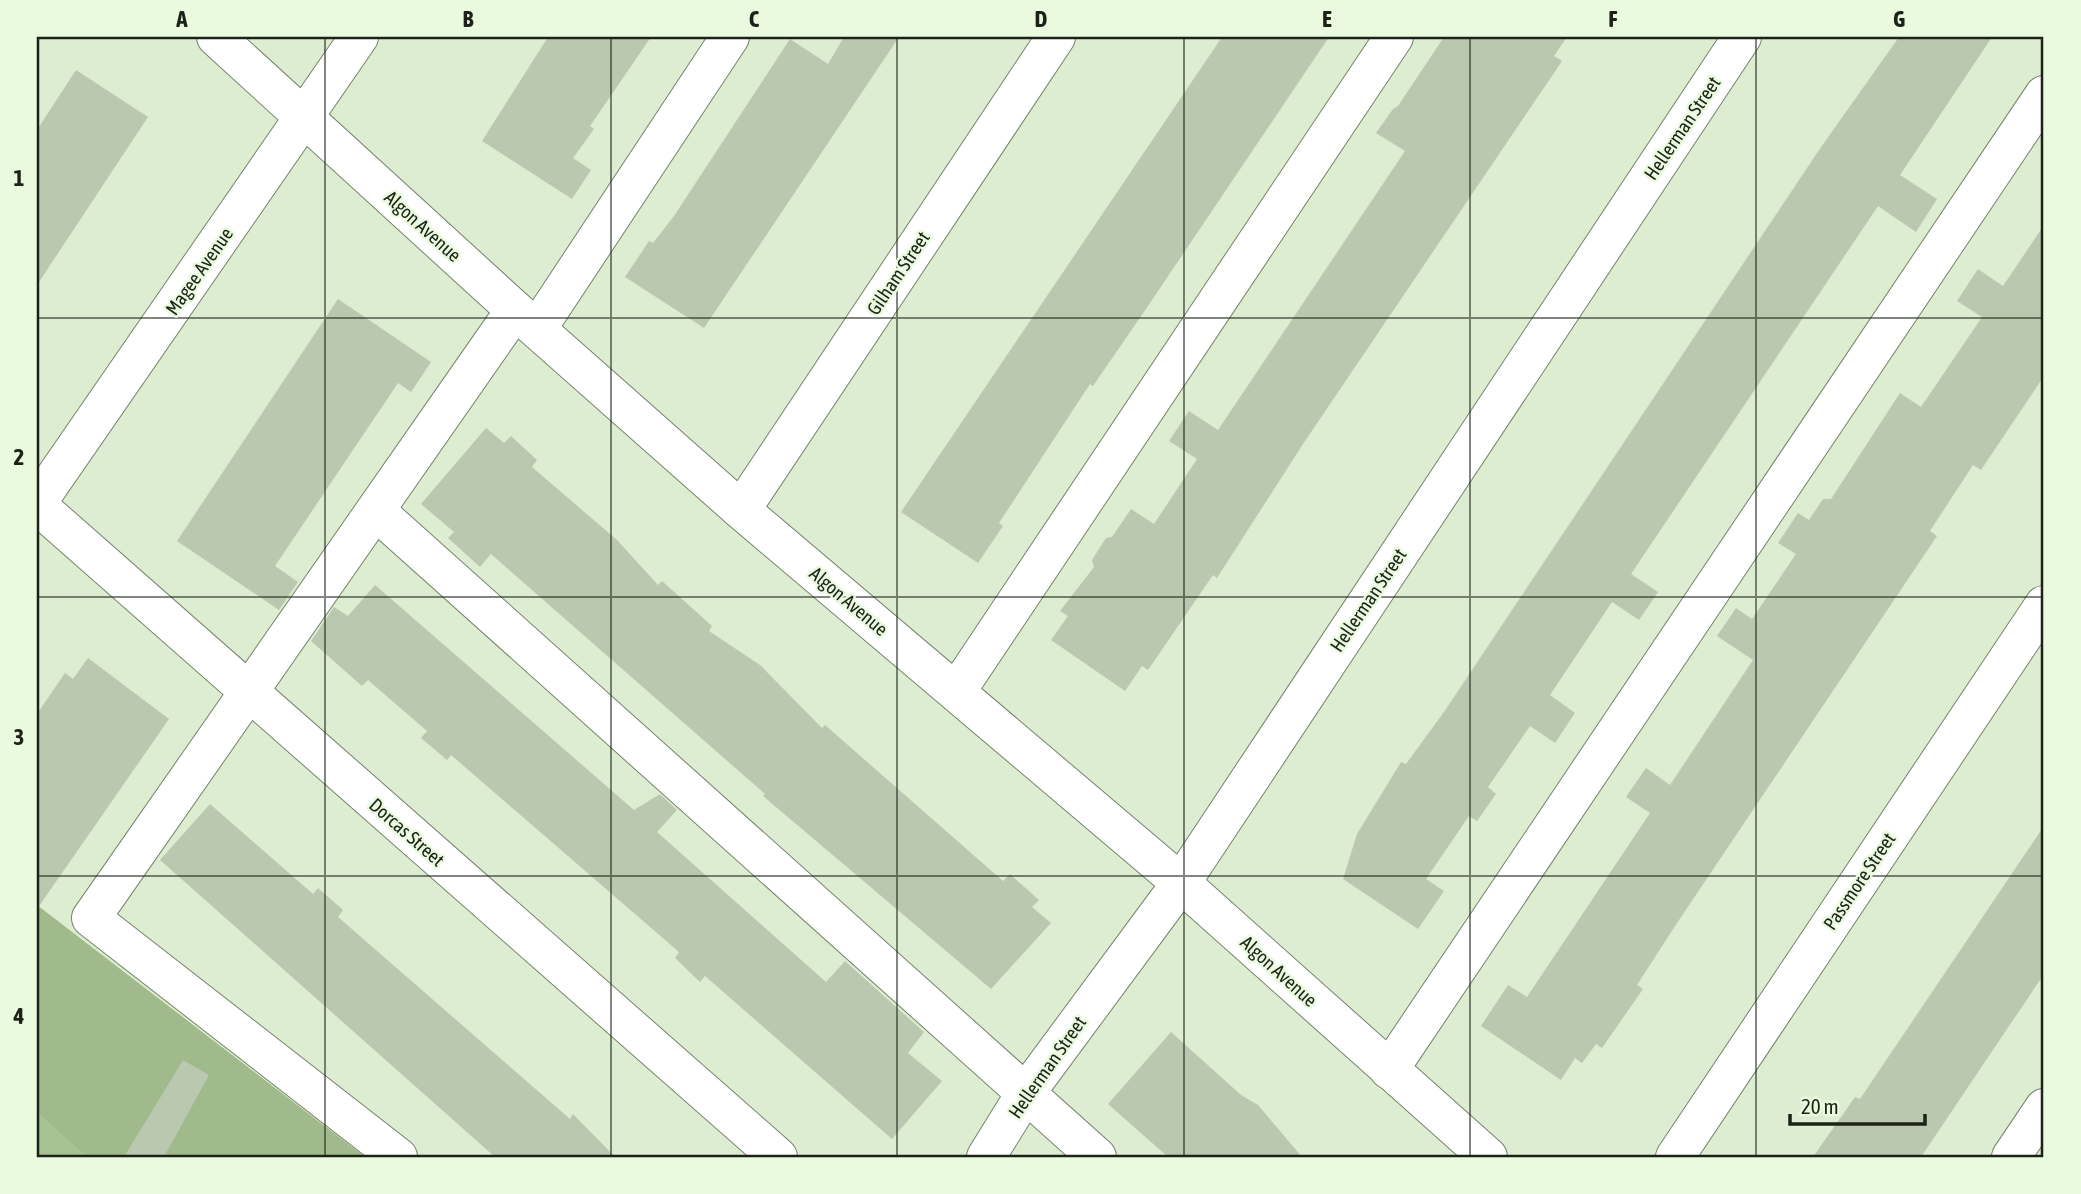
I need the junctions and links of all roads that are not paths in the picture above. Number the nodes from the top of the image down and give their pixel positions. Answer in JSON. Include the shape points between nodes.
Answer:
{"nodes":[{"id":1,"x":216,"y":37,"type":"edge"},
{"id":2,"x":359,"y":37,"type":"edge"},
{"id":3,"x":730,"y":37,"type":"edge"},
{"id":4,"x":1056,"y":37,"type":"edge"},
{"id":5,"x":1394,"y":37,"type":"edge"},
{"id":6,"x":1742,"y":37,"type":"edge"},
{"id":7,"x":2044,"y":95,"type":"edge"},
{"id":8,"x":305,"y":119,"type":"junction"},
{"id":9,"x":526,"y":319,"type":"junction"},
{"id":10,"x":37,"y":504,"type":"edge"},
{"id":11,"x":741,"y":510,"type":"junction"},
{"id":12,"x":376,"y":511,"type":"junction"},
{"id":13,"x":2044,"y":605,"type":"edge"},
{"id":14,"x":248,"y":692,"type":"junction"},
{"id":15,"x":956,"y":692,"type":"junction"},
{"id":16,"x":1181,"y":883,"type":"junction"},
{"id":17,"x":1389,"y":1070,"type":"junction"},
{"id":18,"x":1025,"y":1094,"type":"junction"},
{"id":19,"x":2044,"y":1108,"type":"edge"},
{"id":20,"x":398,"y":1157,"type":"edge"},
{"id":21,"x":778,"y":1157,"type":"edge"},
{"id":22,"x":986,"y":1157,"type":"edge"},
{"id":23,"x":1097,"y":1157,"type":"edge"},
{"id":24,"x":1488,"y":1157,"type":"edge"},
{"id":25,"x":1675,"y":1157,"type":"edge"},
{"id":26,"x":2011,"y":1157,"type":"edge"}],
"edges":[{"from":1,"to":8,"type":"street","name":"Algon Avenue"},
{"from":2,"to":8,"type":"street","name":"Magee Avenue"},
{"from":3,"to":9,"type":"street"},
{"from":4,"to":11,"type":"street","name":"Gilham Street"},
{"from":5,"to":15,"type":"street"},
{"from":6,"to":16,"type":"street","name":"Hellerman Street"},
{"from":7,"to":17,"type":"street"},
{"from":8,"to":9,"type":"street","name":"Algon Avenue"},
{"from":8,"to":10,"type":"street","name":"Magee Avenue"},
{"from":9,"to":11,"type":"street","name":"Algon Avenue"},
{"from":9,"to":12,"type":"street"},
{"from":10,"to":14,"type":"street","name":"Dorcas Street"},
{"from":11,"to":15,"type":"street","name":"Algon Avenue"},
{"from":12,"to":14,"type":"street"},
{"from":12,"to":18,"type":"street"},
{"from":13,"to":25,"type":"street","name":"Passmore Street"},
{"from":14,"to":20,"type":"street","via":[[91,918]]},
{"from":14,"to":21,"type":"street","name":"Dorcas Street"},
{"from":15,"to":16,"type":"street","name":"Algon Avenue"},
{"from":16,"to":17,"type":"street","name":"Algon Avenue"},
{"from":16,"to":18,"type":"street","name":"Hellerman Street"},
{"from":17,"to":24,"type":"street","name":"Algon Avenue"},
{"from":18,"to":22,"type":"street","name":"Hellerman Street"},
{"from":18,"to":23,"type":"street"},
{"from":19,"to":26,"type":"street"}]}
